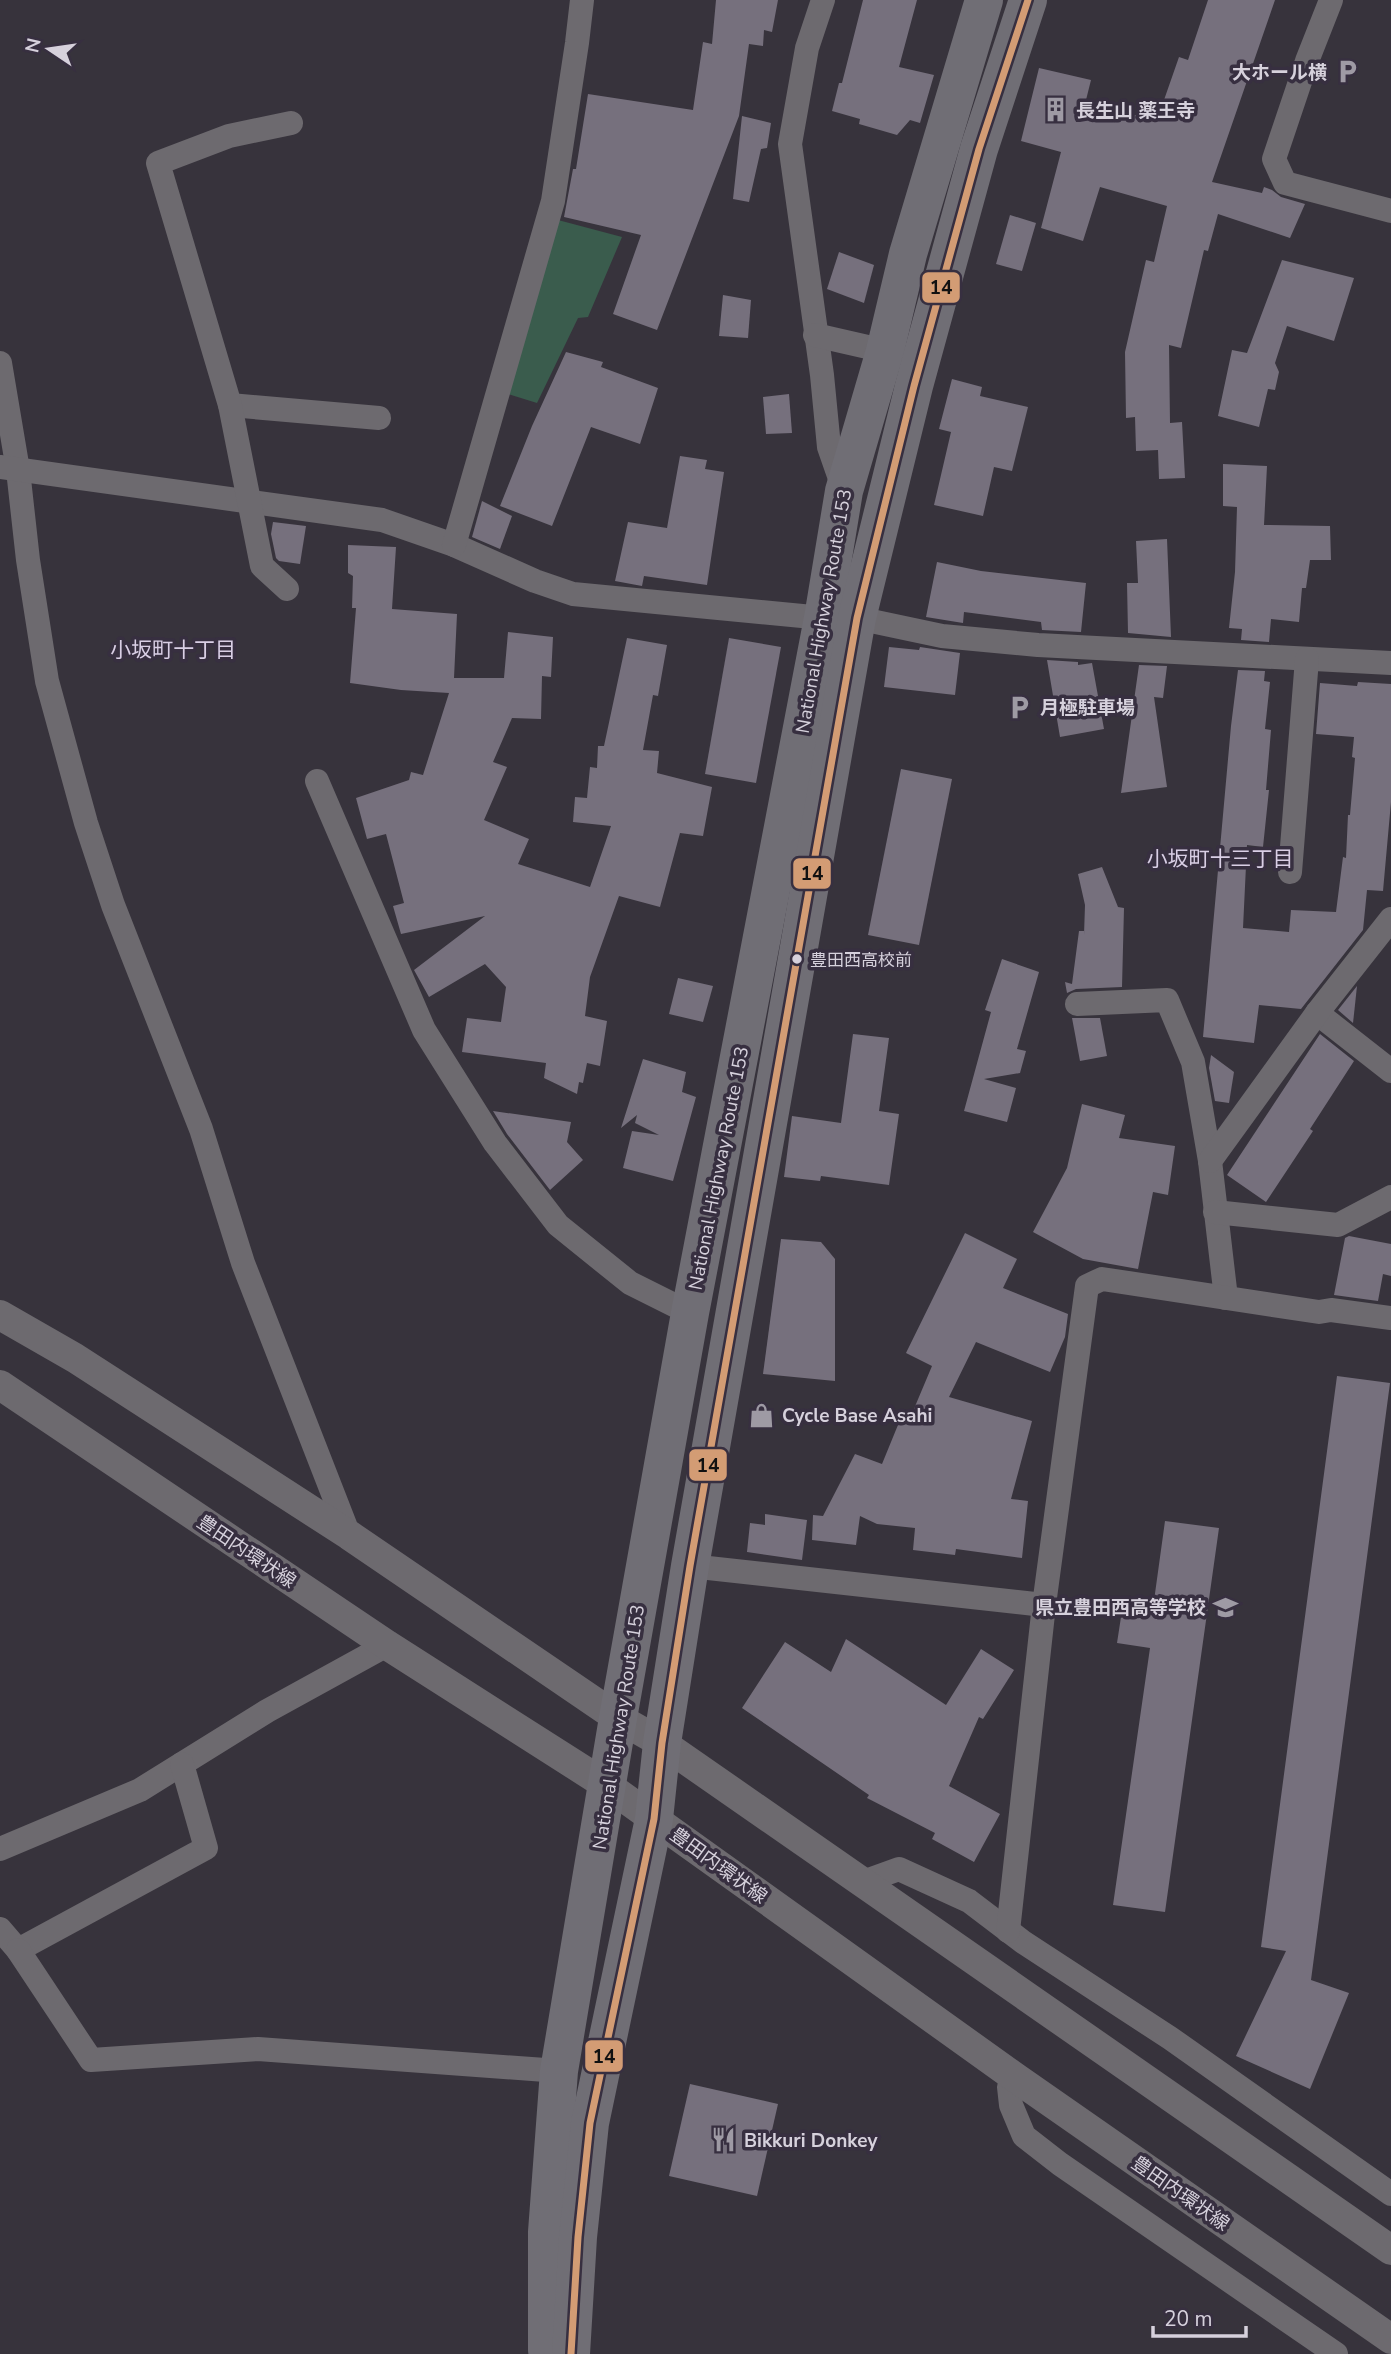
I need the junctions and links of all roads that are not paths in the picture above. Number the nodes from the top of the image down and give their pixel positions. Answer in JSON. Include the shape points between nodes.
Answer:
{"nodes":[{"id":1,"x":582,"y":0,"type":"edge"},
{"id":2,"x":824,"y":0,"type":"edge"},
{"id":3,"x":984,"y":0,"type":"edge"},
{"id":4,"x":1028,"y":0,"type":"edge"},
{"id":5,"x":1331,"y":0,"type":"edge"},
{"id":6,"x":291,"y":123,"type":"dead end"},
{"id":7,"x":1391,"y":211,"type":"edge"},
{"id":8,"x":816,"y":335,"type":"junction"},
{"id":9,"x":885,"y":351,"type":"junction"},
{"id":10,"x":0,"y":363,"type":"edge"},
{"id":11,"x":230,"y":405,"type":"junction"},
{"id":12,"x":379,"y":418,"type":"dead end"},
{"id":13,"x":9,"y":469,"type":"edge"},
{"id":14,"x":844,"y":491,"type":"junction"},
{"id":15,"x":0,"y":494,"type":"edge"},
{"id":16,"x":250,"y":502,"type":"junction"},
{"id":17,"x":454,"y":545,"type":"junction"},
{"id":18,"x":288,"y":589,"type":"dead end"},
{"id":19,"x":840,"y":618,"type":"junction"},
{"id":20,"x":1307,"y":659,"type":"junction"},
{"id":21,"x":1391,"y":663,"type":"edge"},
{"id":22,"x":317,"y":781,"type":"dead end"},
{"id":23,"x":1290,"y":872,"type":"dead end"},
{"id":24,"x":1391,"y":919,"type":"edge"},
{"id":25,"x":1077,"y":1004,"type":"dead end"},
{"id":26,"x":1317,"y":1013,"type":"junction"},
{"id":27,"x":1391,"y":1071,"type":"edge"},
{"id":28,"x":1210,"y":1161,"type":"junction"},
{"id":29,"x":1391,"y":1197,"type":"edge"},
{"id":30,"x":1215,"y":1212,"type":"junction"},
{"id":31,"x":1226,"y":1298,"type":"junction"},
{"id":32,"x":690,"y":1313,"type":"junction"},
{"id":33,"x":0,"y":1315,"type":"edge"},
{"id":34,"x":1391,"y":1318,"type":"edge"},
{"id":35,"x":0,"y":1385,"type":"edge"},
{"id":36,"x":349,"y":1535,"type":"junction"},
{"id":37,"x":690,"y":1566,"type":"junction"},
{"id":38,"x":1044,"y":1605,"type":"junction"},
{"id":39,"x":387,"y":1645,"type":"junction"},
{"id":40,"x":618,"y":1718,"type":"junction"},
{"id":41,"x":662,"y":1743,"type":"junction"},
{"id":42,"x":182,"y":1764,"type":"junction"},
{"id":43,"x":608,"y":1786,"type":"junction"},
{"id":44,"x":654,"y":1819,"type":"junction"},
{"id":45,"x":0,"y":1849,"type":"edge"},
{"id":46,"x":863,"y":1882,"type":"junction"},
{"id":47,"x":0,"y":1929,"type":"edge"},
{"id":48,"x":1008,"y":1931,"type":"junction"},
{"id":49,"x":18,"y":1950,"type":"junction"},
{"id":50,"x":559,"y":2071,"type":"junction"},
{"id":51,"x":1016,"y":2078,"type":"junction"},
{"id":52,"x":1391,"y":2194,"type":"edge"},
{"id":53,"x":1391,"y":2250,"type":"edge"},
{"id":54,"x":1391,"y":2339,"type":"edge"},
{"id":55,"x":548,"y":2354,"type":"edge"},
{"id":56,"x":570,"y":2354,"type":"edge"},
{"id":57,"x":1336,"y":2354,"type":"edge"}],
"edges":[{"from":1,"to":17,"type":"street","via":[[553,201]]},
{"from":2,"to":8,"type":"street","via":[[807,48],[790,144]]},
{"from":3,"to":9,"type":"highway","name":"National Highway Route 153","via":[[908,254]]},
{"from":4,"to":19,"type":"highway","name":"National Highway Route 153","via":[[979,149],[921,360]]},
{"from":5,"to":7,"type":"street","via":[[1273,159],[1285,183]]},
{"from":6,"to":11,"type":"street","via":[[229,136],[158,163]]},
{"from":8,"to":9,"type":"street"},
{"from":8,"to":14,"type":"street","via":[[829,447]]},
{"from":9,"to":14,"type":"highway","name":"National Highway Route 153"},
{"from":10,"to":13,"type":"street"},
{"from":11,"to":12,"type":"street"},
{"from":11,"to":16,"type":"street"},
{"from":13,"to":15,"type":"street"},
{"from":13,"to":16,"type":"street"},
{"from":13,"to":36,"type":"street","via":[[47,681],[86,823],[113,905],[201,1129],[243,1263]]},
{"from":14,"to":19,"type":"highway","name":"National Highway Route 153"},
{"from":16,"to":17,"type":"street","via":[[382,520]]},
{"from":16,"to":18,"type":"street","via":[[262,566]]},
{"from":17,"to":19,"type":"street","via":[[573,594]]},
{"from":19,"to":20,"type":"street","via":[[942,636],[1038,645]]},
{"from":19,"to":32,"type":"highway","name":"National Highway Route 153"},
{"from":19,"to":37,"type":"highway","name":"National Highway Route 153"},
{"from":20,"to":21,"type":"street"},
{"from":20,"to":23,"type":"street"},
{"from":22,"to":32,"type":"street","via":[[424,1030],[495,1143],[558,1225],[630,1283]]},
{"from":24,"to":26,"type":"street"},
{"from":25,"to":28,"type":"street","via":[[1167,1000],[1193,1062]]},
{"from":26,"to":27,"type":"street"},
{"from":26,"to":28,"type":"street"},
{"from":28,"to":30,"type":"street"},
{"from":29,"to":30,"type":"street","via":[[1338,1225]]},
{"from":30,"to":31,"type":"street"},
{"from":31,"to":34,"type":"street"},
{"from":31,"to":38,"type":"street","via":[[1102,1279],[1087,1286]]},
{"from":32,"to":40,"type":"highway","name":"National Highway Route 153"},
{"from":33,"to":36,"type":"street","via":[[75,1358]]},
{"from":35,"to":39,"type":"street","name":"豊田内環状線"},
{"from":36,"to":40,"type":"street"},
{"from":37,"to":38,"type":"street"},
{"from":37,"to":41,"type":"highway","name":"National Highway Route 153"},
{"from":38,"to":48,"type":"street"},
{"from":39,"to":42,"type":"street"},
{"from":39,"to":43,"type":"street","name":"豊田内環状線"},
{"from":40,"to":41,"type":"street"},
{"from":40,"to":43,"type":"highway","name":"National Highway Route 153"},
{"from":41,"to":44,"type":"highway","name":"National Highway Route 153"},
{"from":41,"to":46,"type":"street"},
{"from":42,"to":45,"type":"street","via":[[140,1790]]},
{"from":42,"to":49,"type":"street","via":[[206,1848]]},
{"from":43,"to":44,"type":"street","name":"豊田内環状線"},
{"from":43,"to":50,"type":"highway","name":"National Highway Route 153"},
{"from":44,"to":51,"type":"street","name":"豊田内環状線"},
{"from":44,"to":56,"type":"highway","name":"National Highway Route 153","via":[[590,2123]]},
{"from":46,"to":48,"type":"street","via":[[899,1869],[969,1901]]},
{"from":46,"to":53,"type":"street"},
{"from":47,"to":49,"type":"street"},
{"from":48,"to":52,"type":"street"},
{"from":49,"to":50,"type":"street","via":[[91,2060],[258,2049]]},
{"from":50,"to":55,"type":"highway","name":"National Highway Route 153","via":[[547,2232]]},
{"from":51,"to":54,"type":"street","name":"豊田内環状線"},
{"from":51,"to":57,"type":"street","via":[[1009,2087],[1011,2105],[1024,2136]]}]}
